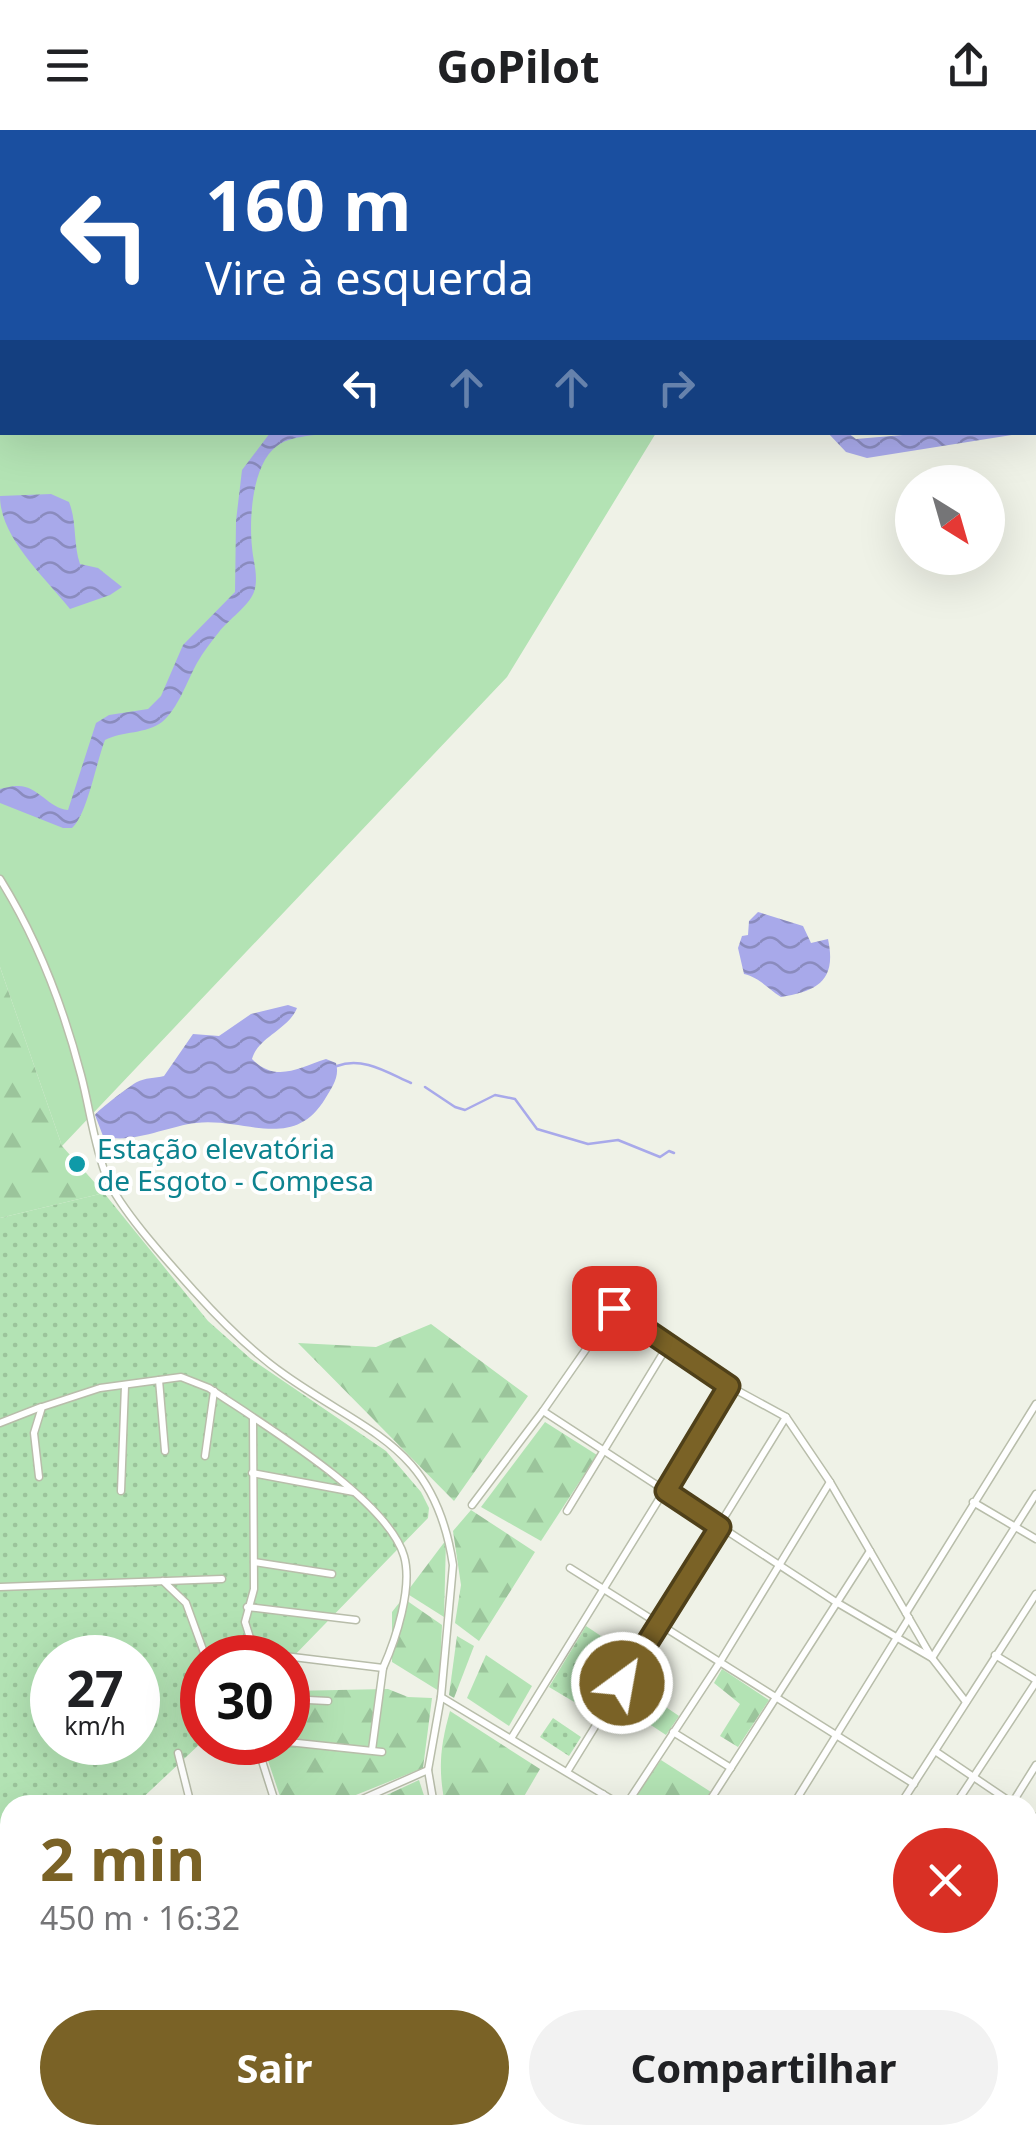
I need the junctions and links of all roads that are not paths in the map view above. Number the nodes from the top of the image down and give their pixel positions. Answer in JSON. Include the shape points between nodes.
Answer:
{"nodes":[{"id":1,"x":0,"y":878,"type":"edge"},
{"id":2,"x":668,"y":1345,"type":"junction"},
{"id":3,"x":160,"y":1380,"type":"junction"},
{"id":4,"x":125,"y":1386,"type":"junction"},
{"id":5,"x":729,"y":1386,"type":"junction"},
{"id":6,"x":214,"y":1392,"type":"junction"},
{"id":7,"x":1036,"y":1404,"type":"edge"},
{"id":8,"x":42,"y":1407,"type":"junction"},
{"id":9,"x":543,"y":1412,"type":"junction"},
{"id":10,"x":786,"y":1417,"type":"junction"},
{"id":11,"x":254,"y":1418,"type":"junction"},
{"id":12,"x":0,"y":1423,"type":"edge"},
{"id":13,"x":165,"y":1451,"type":"dead end"},
{"id":14,"x":604,"y":1452,"type":"junction"},
{"id":15,"x":205,"y":1456,"type":"dead end"},
{"id":16,"x":252,"y":1473,"type":"junction"},
{"id":17,"x":39,"y":1477,"type":"dead end"},
{"id":18,"x":830,"y":1482,"type":"junction"},
{"id":19,"x":121,"y":1491,"type":"dead end"},
{"id":20,"x":666,"y":1491,"type":"junction"},
{"id":21,"x":356,"y":1493,"type":"junction"},
{"id":22,"x":1036,"y":1494,"type":"edge"},
{"id":23,"x":973,"y":1502,"type":"junction"},
{"id":24,"x":472,"y":1505,"type":"dead end"},
{"id":25,"x":566,"y":1512,"type":"dead end"},
{"id":26,"x":1015,"y":1526,"type":"junction"},
{"id":27,"x":720,"y":1527,"type":"junction"},
{"id":28,"x":1036,"y":1539,"type":"edge"},
{"id":29,"x":870,"y":1552,"type":"junction"},
{"id":30,"x":254,"y":1562,"type":"junction"},
{"id":31,"x":778,"y":1564,"type":"junction"},
{"id":32,"x":570,"y":1568,"type":"dead end"},
{"id":33,"x":332,"y":1574,"type":"dead end"},
{"id":34,"x":222,"y":1578,"type":"dead end"},
{"id":35,"x":162,"y":1580,"type":"junction"},
{"id":36,"x":0,"y":1587,"type":"edge"},
{"id":37,"x":603,"y":1589,"type":"junction"},
{"id":38,"x":1036,"y":1594,"type":"edge"},
{"id":39,"x":836,"y":1602,"type":"junction"},
{"id":40,"x":248,"y":1607,"type":"junction"},
{"id":41,"x":907,"y":1616,"type":"junction"},
{"id":42,"x":356,"y":1620,"type":"dead end"},
{"id":43,"x":660,"y":1624,"type":"junction"},
{"id":44,"x":198,"y":1635,"type":"edge"},
{"id":45,"x":247,"y":1635,"type":"edge"},
{"id":46,"x":897,"y":1638,"type":"junction"},
{"id":47,"x":995,"y":1656,"type":"junction"},
{"id":48,"x":932,"y":1658,"type":"junction"},
{"id":49,"x":310,"y":1661,"type":"edge"},
{"id":50,"x":720,"y":1662,"type":"junction"},
{"id":51,"x":383,"y":1668,"type":"junction"},
{"id":52,"x":1036,"y":1681,"type":"edge"},
{"id":53,"x":442,"y":1697,"type":"junction"},
{"id":54,"x":776,"y":1698,"type":"junction"},
{"id":55,"x":310,"y":1700,"type":"edge"},
{"id":56,"x":328,"y":1701,"type":"dead end"},
{"id":57,"x":966,"y":1702,"type":"junction"},
{"id":58,"x":673,"y":1732,"type":"junction"},
{"id":59,"x":836,"y":1736,"type":"junction"},
{"id":60,"x":512,"y":1737,"type":"junction"},
{"id":61,"x":310,"y":1744,"type":"edge"},
{"id":62,"x":372,"y":1750,"type":"junction"},
{"id":63,"x":382,"y":1752,"type":"dead end"},
{"id":64,"x":936,"y":1752,"type":"junction"},
{"id":65,"x":178,"y":1753,"type":"dead end"},
{"id":66,"x":263,"y":1765,"type":"edge"},
{"id":67,"x":1036,"y":1765,"type":"edge"},
{"id":68,"x":732,"y":1768,"type":"junction"},
{"id":69,"x":428,"y":1770,"type":"junction"},
{"id":70,"x":567,"y":1772,"type":"junction"},
{"id":71,"x":972,"y":1776,"type":"junction"},
{"id":72,"x":914,"y":1784,"type":"junction"},
{"id":73,"x":603,"y":1794,"type":"edge"},
{"id":74,"x":188,"y":1795,"type":"edge"},
{"id":75,"x":273,"y":1795,"type":"edge"},
{"id":76,"x":372,"y":1795,"type":"edge"},
{"id":77,"x":432,"y":1795,"type":"edge"},
{"id":78,"x":630,"y":1795,"type":"edge"},
{"id":79,"x":714,"y":1795,"type":"edge"},
{"id":80,"x":799,"y":1795,"type":"edge"},
{"id":81,"x":907,"y":1795,"type":"edge"},
{"id":82,"x":961,"y":1795,"type":"edge"},
{"id":83,"x":1000,"y":1795,"type":"edge"},
{"id":84,"x":1018,"y":1795,"type":"edge"}],
"edges":[{"from":1,"to":53,"type":"street","via":[[57,996],[114,1192],[217,1315],[281,1372],[391,1442],[430,1493],[453,1565]]},
{"from":2,"to":5,"type":"street"},
{"from":2,"to":9,"type":"street","via":[[614,1308]]},
{"from":2,"to":14,"type":"street"},
{"from":3,"to":4,"type":"street"},
{"from":3,"to":6,"type":"street","via":[[181,1377]]},
{"from":3,"to":13,"type":"street"},
{"from":4,"to":8,"type":"street"},
{"from":4,"to":19,"type":"street"},
{"from":5,"to":10,"type":"street"},
{"from":5,"to":20,"type":"street"},
{"from":6,"to":11,"type":"street"},
{"from":6,"to":15,"type":"street"},
{"from":7,"to":23,"type":"street"},
{"from":8,"to":12,"type":"street"},
{"from":8,"to":17,"type":"street","via":[[34,1433]]},
{"from":9,"to":14,"type":"street"},
{"from":9,"to":24,"type":"street"},
{"from":10,"to":18,"type":"street"},
{"from":10,"to":27,"type":"street"},
{"from":11,"to":16,"type":"street"},
{"from":11,"to":21,"type":"street"},
{"from":14,"to":20,"type":"street"},
{"from":14,"to":25,"type":"street"},
{"from":16,"to":21,"type":"street"},
{"from":16,"to":30,"type":"street"},
{"from":18,"to":29,"type":"street"},
{"from":18,"to":31,"type":"street"},
{"from":20,"to":27,"type":"street"},
{"from":20,"to":37,"type":"street"},
{"from":21,"to":51,"type":"street","via":[[404,1556],[396,1638]]},
{"from":22,"to":26,"type":"street"},
{"from":23,"to":26,"type":"street"},
{"from":23,"to":41,"type":"street"},
{"from":26,"to":28,"type":"street"},
{"from":26,"to":48,"type":"street"},
{"from":27,"to":31,"type":"street"},
{"from":27,"to":43,"type":"street"},
{"from":29,"to":39,"type":"street"},
{"from":29,"to":41,"type":"street"},
{"from":30,"to":33,"type":"street"},
{"from":30,"to":40,"type":"street"},
{"from":31,"to":39,"type":"street"},
{"from":31,"to":50,"type":"street"},
{"from":32,"to":37,"type":"street"},
{"from":34,"to":35,"type":"street"},
{"from":35,"to":36,"type":"street"},
{"from":35,"to":44,"type":"street","via":[[186,1603]]},
{"from":37,"to":43,"type":"street"},
{"from":37,"to":60,"type":"street"},
{"from":38,"to":47,"type":"street"},
{"from":39,"to":46,"type":"street"},
{"from":39,"to":54,"type":"street"},
{"from":40,"to":42,"type":"street"},
{"from":40,"to":45,"type":"street"},
{"from":41,"to":46,"type":"street"},
{"from":41,"to":48,"type":"street"},
{"from":43,"to":50,"type":"street"},
{"from":43,"to":70,"type":"street"},
{"from":46,"to":48,"type":"street"},
{"from":46,"to":59,"type":"street"},
{"from":47,"to":52,"type":"street"},
{"from":47,"to":57,"type":"street"},
{"from":48,"to":57,"type":"street"},
{"from":49,"to":51,"type":"street"},
{"from":50,"to":54,"type":"street"},
{"from":50,"to":58,"type":"street"},
{"from":51,"to":62,"type":"street"},
{"from":52,"to":71,"type":"street"},
{"from":53,"to":60,"type":"street"},
{"from":53,"to":69,"type":"street"},
{"from":54,"to":59,"type":"street"},
{"from":54,"to":68,"type":"street"},
{"from":55,"to":56,"type":"street"},
{"from":57,"to":64,"type":"street"},
{"from":58,"to":68,"type":"street"},
{"from":58,"to":78,"type":"street"},
{"from":59,"to":72,"type":"street"},
{"from":59,"to":80,"type":"street"},
{"from":60,"to":70,"type":"street"},
{"from":61,"to":62,"type":"street"},
{"from":62,"to":63,"type":"street"},
{"from":64,"to":71,"type":"street"},
{"from":64,"to":72,"type":"street"},
{"from":65,"to":74,"type":"street"},
{"from":66,"to":75,"type":"street"},
{"from":67,"to":84,"type":"street"},
{"from":68,"to":79,"type":"street"},
{"from":69,"to":76,"type":"street"},
{"from":69,"to":77,"type":"street"},
{"from":70,"to":73,"type":"street"},
{"from":71,"to":82,"type":"street"},
{"from":71,"to":83,"type":"street"},
{"from":72,"to":81,"type":"street"}]}
